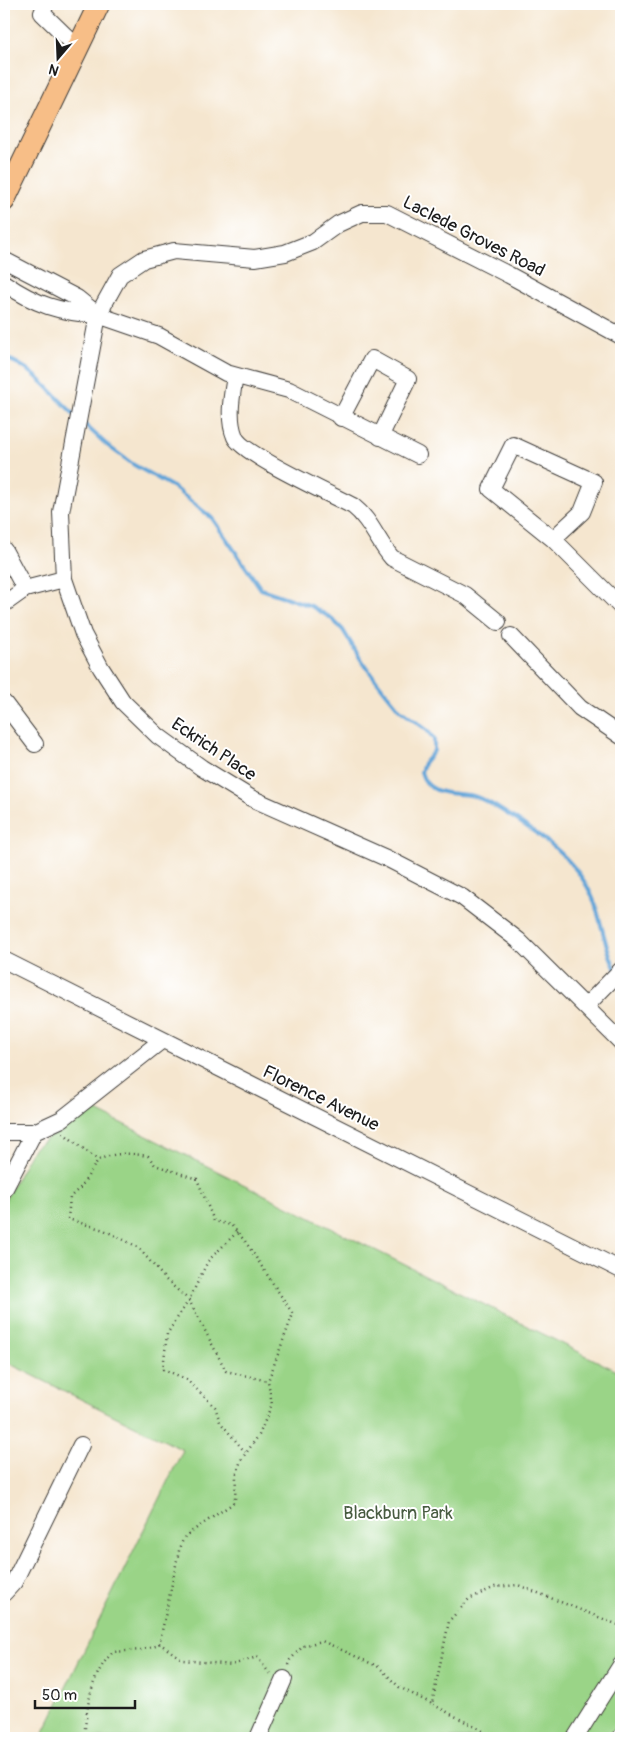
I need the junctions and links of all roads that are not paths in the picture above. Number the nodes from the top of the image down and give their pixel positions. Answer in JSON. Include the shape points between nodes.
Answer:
{"nodes":[{"id":1,"x":99,"y":4,"type":"edge"},
{"id":2,"x":42,"y":7,"type":"edge"},
{"id":3,"x":77,"y":47,"type":"junction"},
{"id":4,"x":4,"y":201,"type":"edge"},
{"id":5,"x":4,"y":260,"type":"edge"},
{"id":6,"x":4,"y":283,"type":"edge"},
{"id":7,"x":98,"y":315,"type":"junction"},
{"id":8,"x":621,"y":336,"type":"edge"},
{"id":9,"x":235,"y":376,"type":"junction"},
{"id":10,"x":341,"y":418,"type":"junction"},
{"id":11,"x":380,"y":437,"type":"junction"},
{"id":12,"x":418,"y":455,"type":"dead end"},
{"id":13,"x":553,"y":539,"type":"junction"},
{"id":14,"x":4,"y":550,"type":"edge"},
{"id":15,"x":64,"y":579,"type":"junction"},
{"id":16,"x":25,"y":589,"type":"junction"},
{"id":17,"x":4,"y":604,"type":"edge"},
{"id":18,"x":621,"y":607,"type":"edge"},
{"id":19,"x":498,"y":622,"type":"dead end"},
{"id":20,"x":511,"y":636,"type":"dead end"},
{"id":21,"x":4,"y":703,"type":"edge"},
{"id":22,"x":621,"y":736,"type":"edge"},
{"id":23,"x":35,"y":744,"type":"dead end"},
{"id":24,"x":4,"y":960,"type":"edge"},
{"id":25,"x":621,"y":970,"type":"edge"},
{"id":26,"x":586,"y":1006,"type":"junction"},
{"id":27,"x":161,"y":1041,"type":"junction"},
{"id":28,"x":621,"y":1042,"type":"edge"},
{"id":29,"x":4,"y":1132,"type":"edge"},
{"id":30,"x":34,"y":1132,"type":"junction"},
{"id":31,"x":4,"y":1190,"type":"edge"},
{"id":32,"x":621,"y":1270,"type":"edge"},
{"id":33,"x":81,"y":1445,"type":"dead end"},
{"id":34,"x":9,"y":1588,"type":"edge"},
{"id":35,"x":621,"y":1665,"type":"edge"},
{"id":36,"x":284,"y":1680,"type":"road end"},
{"id":37,"x":258,"y":1738,"type":"edge"},
{"id":38,"x":575,"y":1738,"type":"edge"}],
"edges":[{"from":1,"to":3,"type":"main road"},
{"from":2,"to":3,"type":"street"},
{"from":3,"to":4,"type":"main road"},
{"from":5,"to":7,"type":"street","via":[[77,298]]},
{"from":6,"to":7,"type":"street","via":[[57,311]]},
{"from":7,"to":8,"type":"street","name":"Laclede Groves Road","via":[[120,275],[144,259],[174,251],[255,258],[285,253],[313,242],[338,224],[362,213],[387,213]]},
{"from":7,"to":9,"type":"street","via":[[159,336]]},
{"from":7,"to":15,"type":"street","name":"Eckrich Place","via":[[61,512]]},
{"from":9,"to":10,"type":"street","via":[[289,390]]},
{"from":9,"to":19,"type":"street","via":[[231,418],[238,442],[258,457],[353,506],[363,514],[392,558],[465,595]]},
{"from":10,"to":11,"type":"street"},
{"from":10,"to":11,"type":"street","via":[[372,359],[408,378]]},
{"from":11,"to":12,"type":"street"},
{"from":13,"to":13,"type":"street","via":[[582,512],[594,482],[513,445],[491,489]]},
{"from":13,"to":18,"type":"street"},
{"from":14,"to":16,"type":"street"},
{"from":15,"to":16,"type":"street"},
{"from":15,"to":26,"type":"street","name":"Eckrich Place","via":[[84,634],[101,668],[123,702],[158,736],[251,798],[395,862],[462,897],[518,940]]},
{"from":16,"to":17,"type":"street"},
{"from":20,"to":22,"type":"street","via":[[580,708]]},
{"from":21,"to":23,"type":"street"},
{"from":24,"to":27,"type":"street","name":"Florence Avenue"},
{"from":25,"to":26,"type":"street"},
{"from":26,"to":28,"type":"street","name":"Eckrich Place"},
{"from":27,"to":30,"type":"street","via":[[112,1082],[53,1123]]},
{"from":27,"to":32,"type":"street","name":"Florence Avenue"},
{"from":29,"to":30,"type":"street"},
{"from":30,"to":31,"type":"street"},
{"from":33,"to":34,"type":"street"},
{"from":35,"to":38,"type":"street"},
{"from":36,"to":37,"type":"street"}]}
